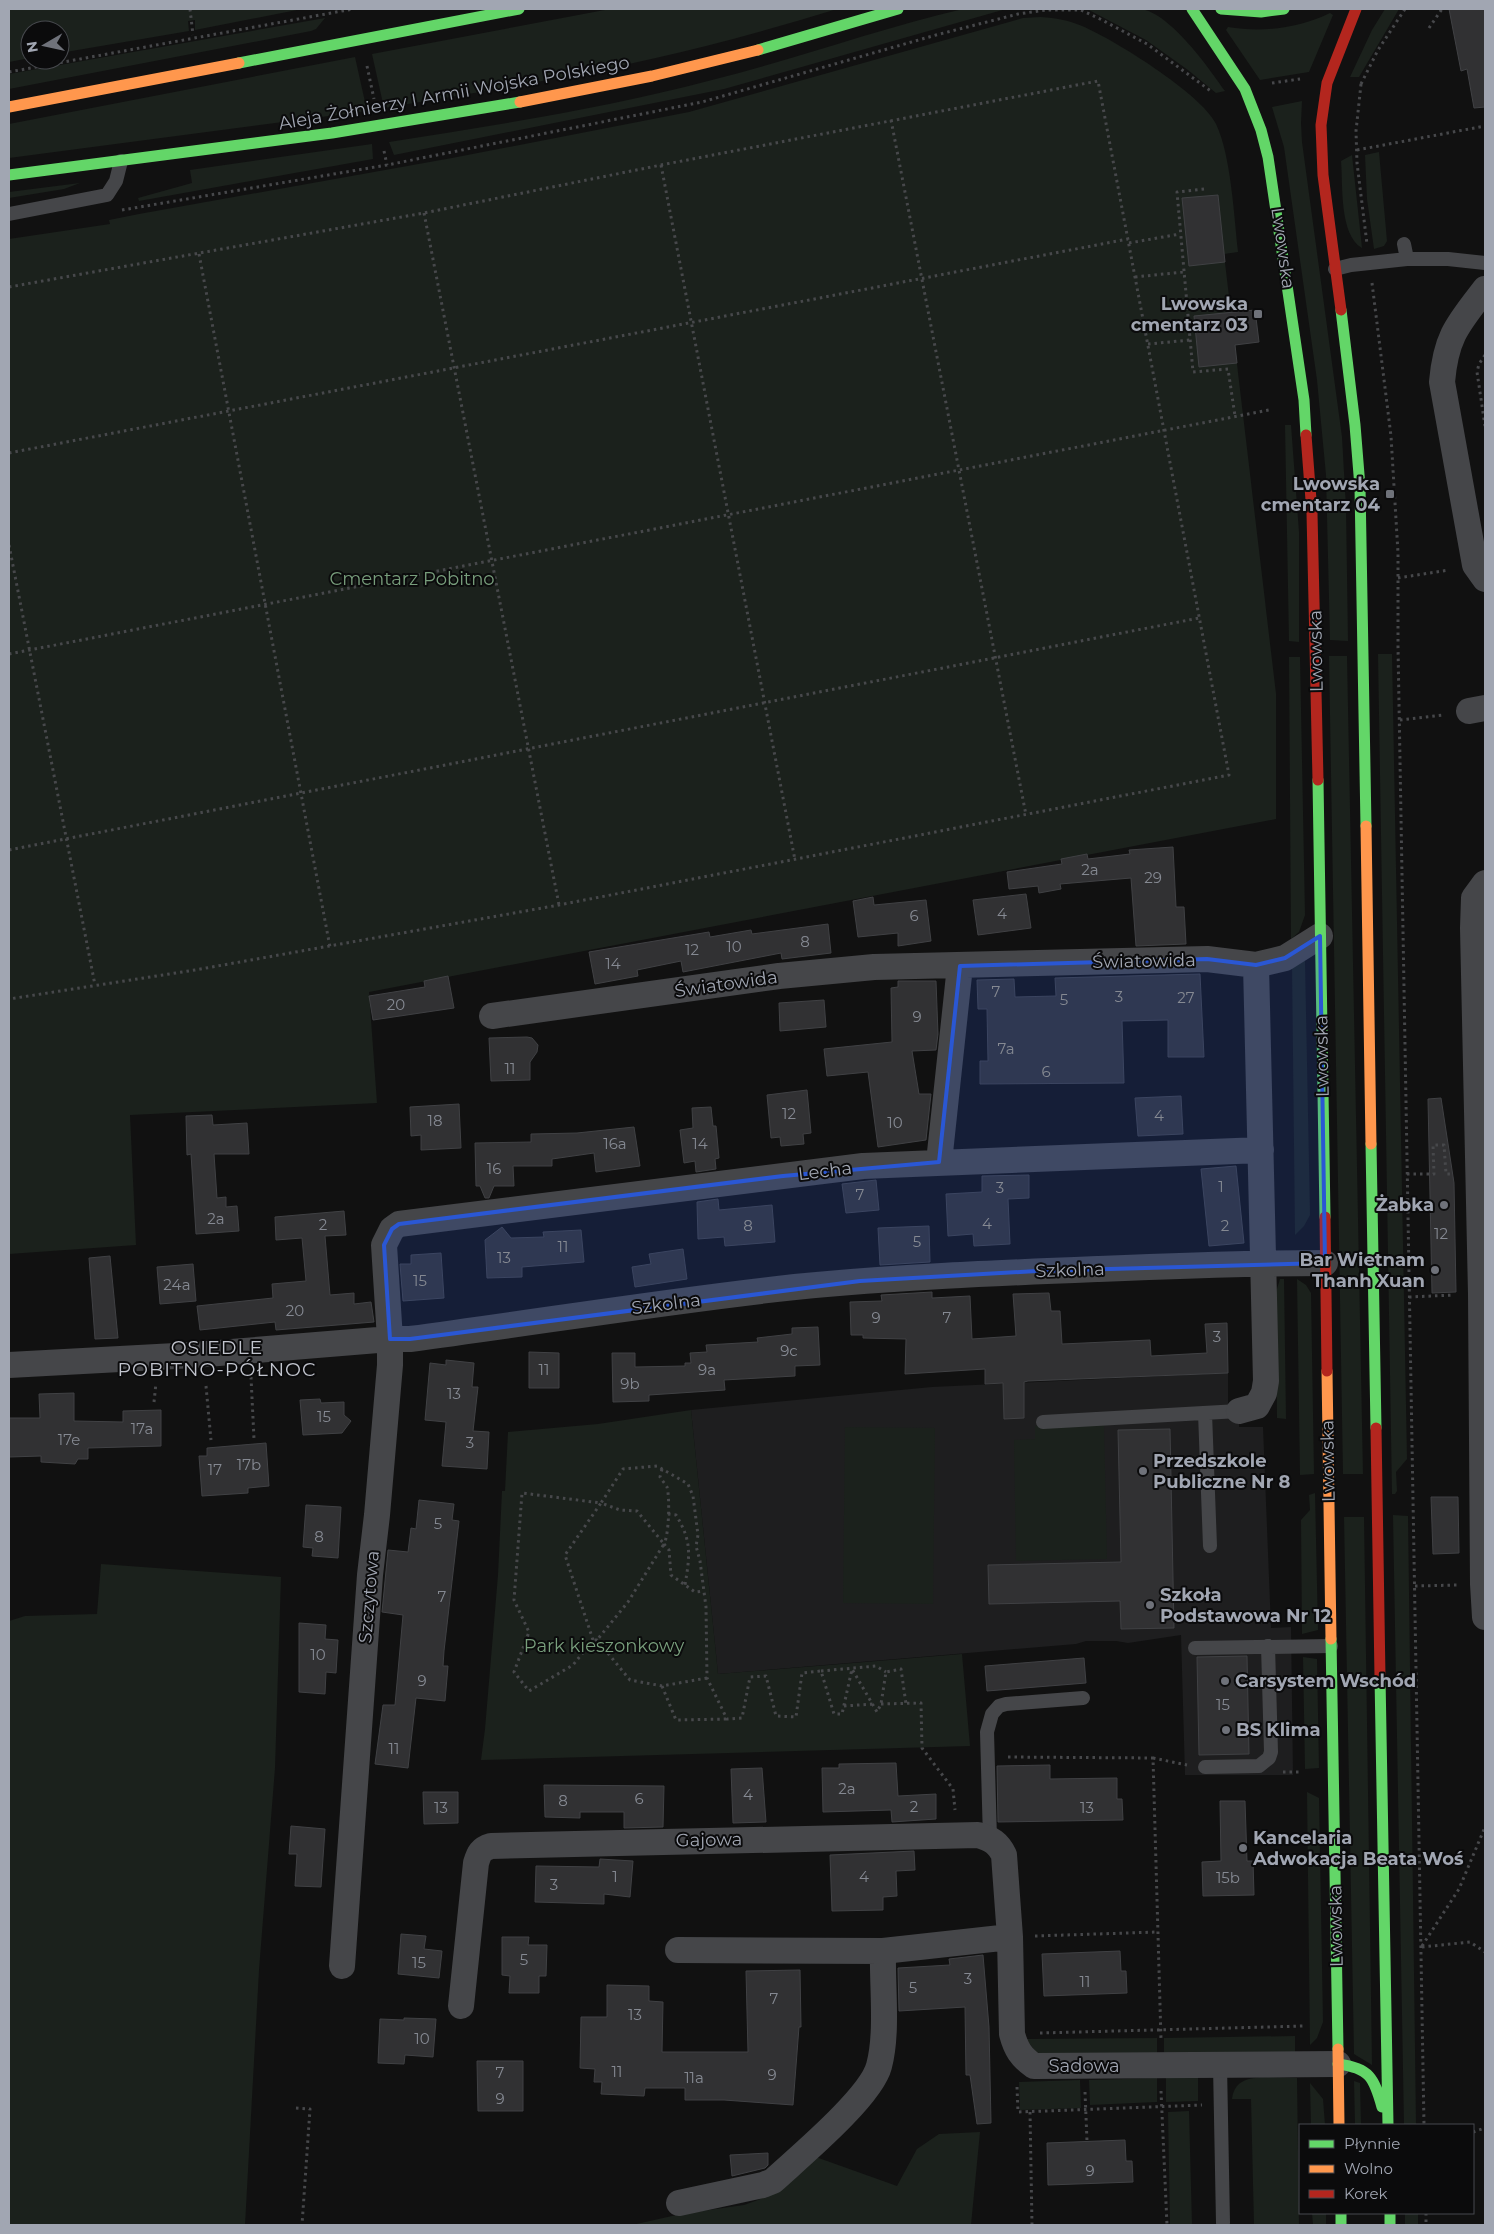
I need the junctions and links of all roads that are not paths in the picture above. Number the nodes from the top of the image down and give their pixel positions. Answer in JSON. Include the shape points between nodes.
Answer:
{"nodes":[{"id":1,"x":519,"y":9,"type":"edge"},
{"id":2,"x":898,"y":9,"type":"edge"},
{"id":3,"x":1192,"y":9,"type":"edge"},
{"id":4,"x":1222,"y":9,"type":"edge"},
{"id":5,"x":1284,"y":9,"type":"edge"},
{"id":6,"x":1356,"y":9,"type":"edge"},
{"id":7,"x":9,"y":107,"type":"edge"},
{"id":8,"x":121,"y":161,"type":"junction"},
{"id":9,"x":9,"y":175,"type":"edge"},
{"id":10,"x":9,"y":214,"type":"edge"},
{"id":11,"x":1404,"y":244,"type":"dead end"},
{"id":12,"x":1407,"y":259,"type":"junction"},
{"id":13,"x":1485,"y":263,"type":"edge"},
{"id":14,"x":1335,"y":269,"type":"junction"},
{"id":15,"x":1485,"y":290,"type":"edge"},
{"id":16,"x":1484,"y":574,"type":"edge"},
{"id":17,"x":1485,"y":883,"type":"edge"},
{"id":18,"x":1320,"y":936,"type":"junction"},
{"id":19,"x":1256,"y":965,"type":"junction"},
{"id":20,"x":960,"y":966,"type":"junction"},
{"id":21,"x":492,"y":1016,"type":"dead end"},
{"id":22,"x":1261,"y":1150,"type":"junction"},
{"id":23,"x":938,"y":1162,"type":"junction"},
{"id":24,"x":392,"y":1229,"type":"joint"},
{"id":25,"x":1325,"y":1263,"type":"junction"},
{"id":26,"x":1263,"y":1264,"type":"junction"},
{"id":27,"x":390,"y":1338,"type":"junction"},
{"id":28,"x":9,"y":1365,"type":"edge"},
{"id":29,"x":1239,"y":1411,"type":"joint"},
{"id":30,"x":1205,"y":1413,"type":"junction"},
{"id":31,"x":1043,"y":1422,"type":"dead end"},
{"id":32,"x":1484,"y":1505,"type":"edge"},
{"id":33,"x":1210,"y":1546,"type":"dead end"},
{"id":34,"x":1485,"y":1617,"type":"edge"},
{"id":35,"x":1268,"y":1646,"type":"junction"},
{"id":36,"x":1331,"y":1646,"type":"junction"},
{"id":37,"x":1195,"y":1648,"type":"dead end"},
{"id":38,"x":1083,"y":1698,"type":"dead end"},
{"id":39,"x":1205,"y":1767,"type":"dead end"},
{"id":40,"x":990,"y":1839,"type":"junction"},
{"id":41,"x":1010,"y":1937,"type":"junction"},
{"id":42,"x":678,"y":1950,"type":"dead end"},
{"id":43,"x":883,"y":1950,"type":"junction"},
{"id":44,"x":342,"y":1966,"type":"dead end"},
{"id":45,"x":461,"y":2006,"type":"dead end"},
{"id":46,"x":1338,"y":2064,"type":"junction"},
{"id":47,"x":1220,"y":2065,"type":"junction"},
{"id":48,"x":1339,"y":2124,"type":"edge"},
{"id":49,"x":1388,"y":2124,"type":"edge"},
{"id":50,"x":1388,"y":2124,"type":"edge"},
{"id":51,"x":679,"y":2203,"type":"dead end"},
{"id":52,"x":1223,"y":2223,"type":"dead end"}],
"edges":[{"from":1,"to":7,"type":"main road"},
{"from":2,"to":8,"type":"main road","name":"Aleja Żołnierzy I Armii Wojska Polskiego","via":[[708,64],[652,76],[380,126]]},
{"from":3,"to":18,"type":"main road","name":"Lwowska","via":[[1241,83],[1261,130],[1278,214],[1303,390],[1312,512]]},
{"from":4,"to":5,"type":"main road","via":[[1261,12]]},
{"from":6,"to":14,"type":"main road","via":[[1328,80],[1321,123]]},
{"from":8,"to":9,"type":"main road","name":"Aleja Żołnierzy I Armii Wojska Polskiego"},
{"from":8,"to":10,"type":"lane","via":[[116,181],[107,195]]},
{"from":11,"to":12,"type":"lane"},
{"from":12,"to":13,"type":"lane"},
{"from":12,"to":14,"type":"lane"},
{"from":14,"to":49,"type":"main road","via":[[1356,434],[1362,535]]},
{"from":15,"to":16,"type":"street","via":[[1454,329],[1444,360],[1442,382],[1475,565]]},
{"from":17,"to":32,"type":"street","via":[[1474,898],[1473,928]]},
{"from":18,"to":19,"type":"street","name":"Światowida","via":[[1285,958]]},
{"from":18,"to":25,"type":"main road","name":"Lwowska"},
{"from":19,"to":20,"type":"street","name":"Światowida","via":[[1207,960]]},
{"from":19,"to":22,"type":"street"},
{"from":20,"to":21,"type":"street","name":"Światowida","via":[[874,967],[780,976]]},
{"from":20,"to":23,"type":"street"},
{"from":22,"to":23,"type":"street","name":"Lecha"},
{"from":22,"to":26,"type":"street"},
{"from":23,"to":24,"type":"street","name":"Lecha","via":[[864,1166],[468,1214],[399,1224]]},
{"from":24,"to":27,"type":"street","name":"Szczytowa","via":[[384,1245]]},
{"from":25,"to":26,"type":"street","name":"Szkolna"},
{"from":25,"to":36,"type":"main road","name":"Lwowska"},
{"from":26,"to":27,"type":"street","name":"Szkolna","via":[[1037,1271],[860,1281],[624,1309],[410,1340]]},
{"from":26,"to":29,"type":"street","via":[[1266,1381],[1257,1406]]},
{"from":27,"to":28,"type":"street","name":"Szkolna","via":[[250,1351]]},
{"from":27,"to":44,"type":"street","name":"Szczytowa"},
{"from":29,"to":30,"type":"lane"},
{"from":30,"to":31,"type":"lane"},
{"from":30,"to":33,"type":"lane"},
{"from":32,"to":34,"type":"street"},
{"from":35,"to":36,"type":"lane"},
{"from":35,"to":37,"type":"lane"},
{"from":35,"to":39,"type":"lane","via":[[1269,1758],[1259,1766]]},
{"from":36,"to":46,"type":"main road","name":"Lwowska"},
{"from":38,"to":40,"type":"lane","via":[[1006,1704],[999,1706],[988,1722]]},
{"from":40,"to":41,"type":"street","via":[[1004,1855]]},
{"from":40,"to":45,"type":"street","name":"Gajowa","via":[[978,1835],[499,1845],[482,1849],[476,1863]]},
{"from":41,"to":43,"type":"street"},
{"from":41,"to":47,"type":"street","name":"Sadowa","via":[[1012,2034],[1023,2058],[1034,2066]]},
{"from":42,"to":43,"type":"street"},
{"from":43,"to":51,"type":"street","via":[[883,2034],[874,2080],[772,2181]]},
{"from":46,"to":47,"type":"street","name":"Sadowa"},
{"from":46,"to":48,"type":"main road","name":"Lwowska"},
{"from":46,"to":50,"type":"main road","via":[[1366,2070],[1378,2093]]},
{"from":47,"to":52,"type":"lane"}]}
